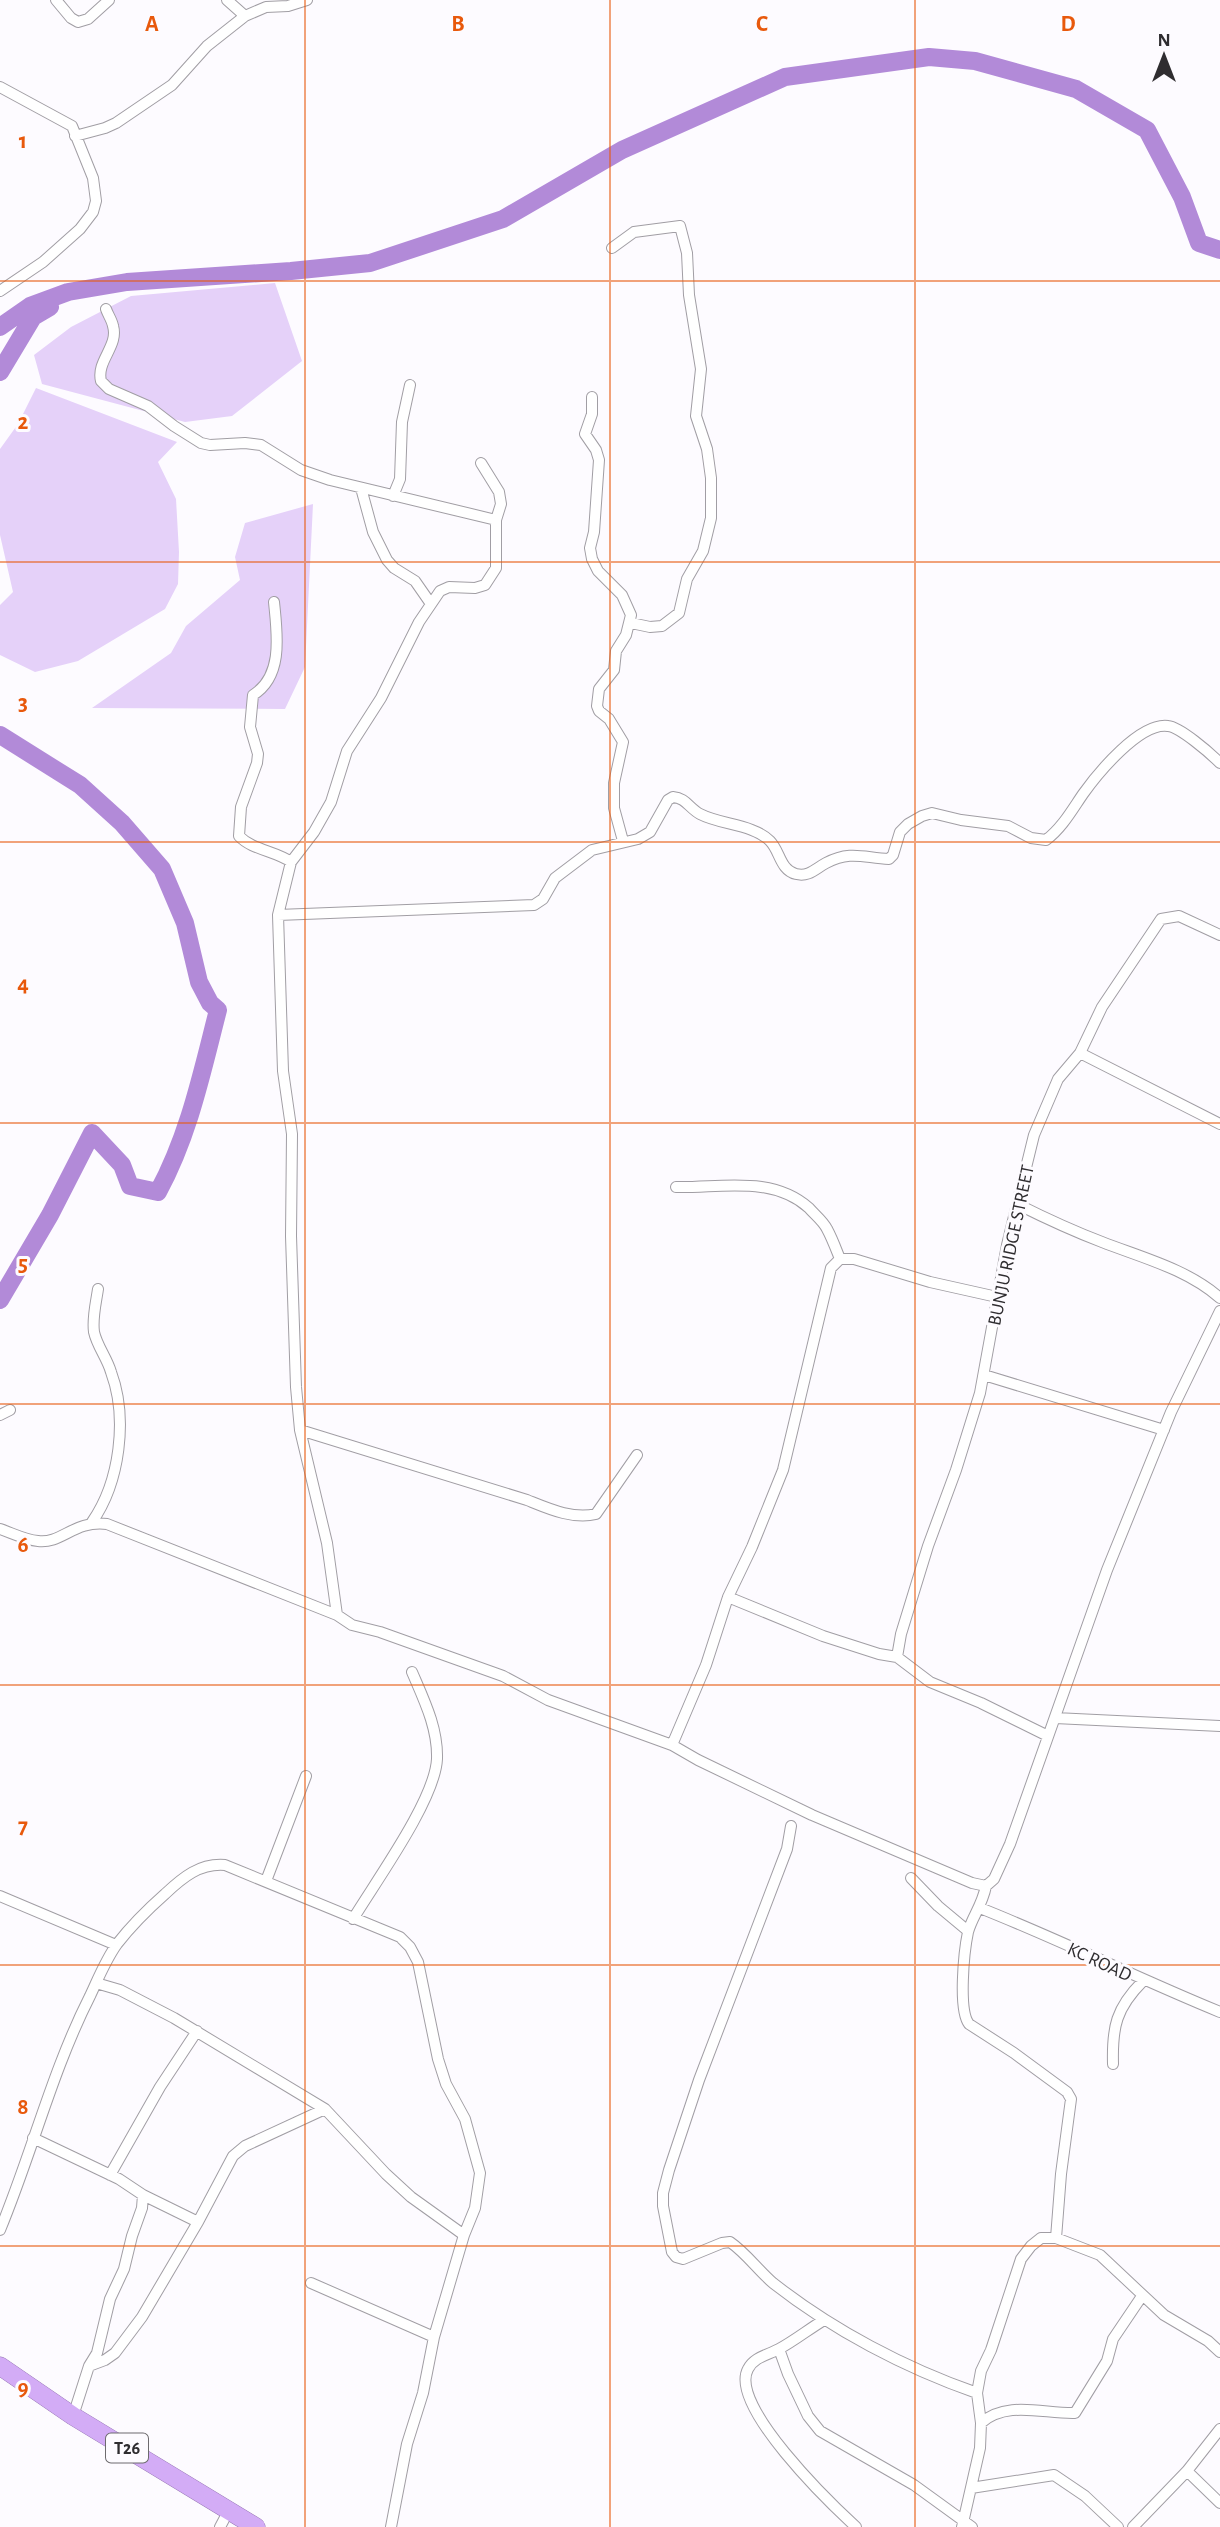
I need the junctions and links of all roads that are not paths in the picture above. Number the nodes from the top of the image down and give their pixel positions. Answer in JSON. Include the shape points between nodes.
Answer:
{"nodes":[{"id":1,"x":56,"y":0,"type":"edge"},
{"id":2,"x":109,"y":0,"type":"edge"},
{"id":3,"x":227,"y":0,"type":"edge"},
{"id":4,"x":307,"y":0,"type":"edge"},
{"id":5,"x":245,"y":16,"type":"junction"},
{"id":6,"x":0,"y":87,"type":"edge"},
{"id":7,"x":75,"y":136,"type":"junction"},
{"id":8,"x":611,"y":248,"type":"dead end"},
{"id":9,"x":0,"y":291,"type":"edge"},
{"id":10,"x":106,"y":309,"type":"dead end"},
{"id":11,"x":410,"y":385,"type":"dead end"},
{"id":12,"x":592,"y":397,"type":"dead end"},
{"id":13,"x":481,"y":463,"type":"dead end"},
{"id":14,"x":361,"y":488,"type":"junction"},
{"id":15,"x":393,"y":496,"type":"junction"},
{"id":16,"x":496,"y":520,"type":"junction"},
{"id":17,"x":274,"y":602,"type":"dead end"},
{"id":18,"x":431,"y":604,"type":"junction"},
{"id":19,"x":631,"y":623,"type":"junction"},
{"id":20,"x":1220,"y":763,"type":"edge"},
{"id":21,"x":623,"y":841,"type":"junction"},
{"id":22,"x":291,"y":863,"type":"junction"},
{"id":23,"x":278,"y":915,"type":"junction"},
{"id":24,"x":1220,"y":935,"type":"edge"},
{"id":25,"x":1080,"y":1053,"type":"junction"},
{"id":26,"x":1220,"y":1124,"type":"edge"},
{"id":27,"x":676,"y":1187,"type":"dead end"},
{"id":28,"x":1017,"y":1204,"type":"junction"},
{"id":29,"x":840,"y":1259,"type":"junction"},
{"id":30,"x":98,"y":1289,"type":"dead end"},
{"id":31,"x":997,"y":1297,"type":"junction"},
{"id":32,"x":1220,"y":1298,"type":"edge"},
{"id":33,"x":1220,"y":1311,"type":"edge"},
{"id":34,"x":984,"y":1375,"type":"junction"},
{"id":35,"x":300,"y":1430,"type":"junction"},
{"id":36,"x":1164,"y":1430,"type":"junction"},
{"id":37,"x":637,"y":1455,"type":"dead end"},
{"id":38,"x":92,"y":1522,"type":"junction"},
{"id":39,"x":0,"y":1529,"type":"edge"},
{"id":40,"x":728,"y":1597,"type":"junction"},
{"id":41,"x":337,"y":1615,"type":"junction"},
{"id":42,"x":897,"y":1657,"type":"junction"},
{"id":43,"x":412,"y":1672,"type":"dead end"},
{"id":44,"x":1055,"y":1718,"type":"junction"},
{"id":45,"x":1220,"y":1726,"type":"edge"},
{"id":46,"x":1048,"y":1736,"type":"junction"},
{"id":47,"x":672,"y":1745,"type":"junction"},
{"id":48,"x":306,"y":1776,"type":"dead end"},
{"id":49,"x":791,"y":1825,"type":"dead end"},
{"id":50,"x":911,"y":1878,"type":"dead end"},
{"id":51,"x":266,"y":1881,"type":"junction"},
{"id":52,"x":986,"y":1886,"type":"junction"},
{"id":53,"x":0,"y":1896,"type":"edge"},
{"id":54,"x":980,"y":1908,"type":"junction"},
{"id":55,"x":353,"y":1919,"type":"junction"},
{"id":56,"x":968,"y":1931,"type":"junction"},
{"id":57,"x":116,"y":1945,"type":"junction"},
{"id":58,"x":1143,"y":1981,"type":"junction"},
{"id":59,"x":96,"y":1983,"type":"junction"},
{"id":60,"x":1220,"y":2012,"type":"edge"},
{"id":61,"x":197,"y":2031,"type":"junction"},
{"id":62,"x":1113,"y":2064,"type":"dead end"},
{"id":63,"x":325,"y":2109,"type":"junction"},
{"id":64,"x":33,"y":2138,"type":"junction"},
{"id":65,"x":110,"y":2175,"type":"junction"},
{"id":66,"x":144,"y":2195,"type":"junction"},
{"id":67,"x":198,"y":2222,"type":"junction"},
{"id":68,"x":0,"y":2230,"type":"edge"},
{"id":69,"x":464,"y":2235,"type":"junction"},
{"id":70,"x":1056,"y":2238,"type":"junction"},
{"id":71,"x":311,"y":2283,"type":"dead end"},
{"id":72,"x":1142,"y":2296,"type":"junction"},
{"id":73,"x":824,"y":2320,"type":"junction"},
{"id":74,"x":434,"y":2337,"type":"junction"},
{"id":75,"x":779,"y":2349,"type":"junction"},
{"id":76,"x":1220,"y":2352,"type":"edge"},
{"id":77,"x":89,"y":2366,"type":"junction"},
{"id":78,"x":2,"y":2370,"type":"edge"},
{"id":79,"x":977,"y":2393,"type":"junction"},
{"id":80,"x":73,"y":2416,"type":"junction"},
{"id":81,"x":981,"y":2423,"type":"junction"},
{"id":82,"x":1220,"y":2429,"type":"edge"},
{"id":83,"x":1187,"y":2471,"type":"junction"},
{"id":84,"x":971,"y":2488,"type":"junction"},
{"id":85,"x":1220,"y":2503,"type":"edge"},
{"id":86,"x":229,"y":2510,"type":"junction"},
{"id":87,"x":962,"y":2523,"type":"edge"},
{"id":88,"x":220,"y":2527,"type":"edge"},
{"id":89,"x":256,"y":2527,"type":"edge"},
{"id":90,"x":391,"y":2527,"type":"edge"},
{"id":91,"x":856,"y":2527,"type":"edge"},
{"id":92,"x":972,"y":2527,"type":"edge"},
{"id":93,"x":1118,"y":2527,"type":"edge"},
{"id":94,"x":1133,"y":2527,"type":"edge"}],
"edges":[{"from":1,"to":2,"type":"street","via":[[71,18],[83,22]]},
{"from":3,"to":5,"type":"street"},
{"from":4,"to":5,"type":"street"},
{"from":5,"to":7,"type":"street","via":[[207,46],[172,85],[116,123]]},
{"from":6,"to":7,"type":"street","via":[[72,126]]},
{"from":7,"to":9,"type":"street","via":[[93,178],[93,212],[43,261]]},
{"from":8,"to":19,"type":"street","via":[[634,232],[680,226],[701,369],[696,416],[711,478],[703,551],[687,579],[679,613],[663,626]]},
{"from":10,"to":14,"type":"street","via":[[114,339],[99,375],[109,389],[148,405],[201,443],[261,445],[301,470]]},
{"from":11,"to":15,"type":"street","via":[[402,422],[400,479]]},
{"from":12,"to":19,"type":"street","via":[[585,434],[599,460],[590,548],[598,571],[629,607]]},
{"from":13,"to":16,"type":"street","via":[[499,492]]},
{"from":14,"to":15,"type":"street"},
{"from":14,"to":18,"type":"street","via":[[373,532],[387,560],[415,581]]},
{"from":15,"to":16,"type":"street"},
{"from":16,"to":18,"type":"street","via":[[496,568],[490,579],[475,588],[449,587]]},
{"from":17,"to":22,"type":"street","via":[[276,655],[267,684],[253,695],[250,727],[258,754],[241,807],[239,836]]},
{"from":18,"to":22,"type":"street","via":[[381,698],[346,751],[331,802]]},
{"from":19,"to":21,"type":"street","via":[[616,651],[614,670],[599,689],[597,706],[623,743],[614,808]]},
{"from":20,"to":21,"type":"street","via":[[1171,726],[1158,726],[1133,738],[1046,840],[1008,826],[932,813],[900,832],[889,859],[851,856],[810,874],[792,873],[771,842],[758,833],[698,813],[678,797],[668,800],[650,832]]},
{"from":21,"to":23,"type":"street","via":[[592,850],[555,878],[534,905]]},
{"from":22,"to":23,"type":"street"},
{"from":23,"to":35,"type":"street","via":[[284,1071],[292,1134],[291,1236]]},
{"from":24,"to":25,"type":"street","name":"BUNJU RIDGE STREET","via":[[1179,916],[1161,919],[1102,1007]]},
{"from":25,"to":26,"type":"street"},
{"from":25,"to":28,"type":"street","name":"BUNJU RIDGE STREET","via":[[1058,1079],[1034,1135]]},
{"from":27,"to":29,"type":"street","via":[[771,1188],[804,1205],[827,1227]]},
{"from":28,"to":31,"type":"street","name":"BUNJU RIDGE STREET"},
{"from":28,"to":32,"type":"street","via":[[1196,1280]]},
{"from":29,"to":31,"type":"street"},
{"from":29,"to":40,"type":"street","via":[[831,1268],[782,1469]]},
{"from":30,"to":38,"type":"street","via":[[94,1332],[112,1372],[119,1421],[113,1476]]},
{"from":31,"to":34,"type":"street","name":"BUNJU RIDGE STREET"},
{"from":33,"to":36,"type":"street"},
{"from":34,"to":36,"type":"street"},
{"from":34,"to":42,"type":"street","name":"BUNJU RIDGE STREET"},
{"from":35,"to":37,"type":"street","via":[[575,1515],[596,1514]]},
{"from":35,"to":41,"type":"street","via":[[327,1543]]},
{"from":36,"to":44,"type":"street","via":[[1107,1570]]},
{"from":38,"to":39,"type":"street","via":[[38,1542]]},
{"from":38,"to":41,"type":"street"},
{"from":40,"to":42,"type":"street","via":[[823,1636]]},
{"from":40,"to":47,"type":"street"},
{"from":41,"to":47,"type":"street","via":[[352,1625],[503,1676],[548,1700]]},
{"from":42,"to":46,"type":"street","via":[[930,1682]]},
{"from":43,"to":55,"type":"street","via":[[435,1731],[434,1781]]},
{"from":44,"to":45,"type":"street"},
{"from":44,"to":46,"type":"street"},
{"from":46,"to":52,"type":"street","via":[[1010,1844]]},
{"from":47,"to":52,"type":"street","via":[[812,1815]]},
{"from":48,"to":51,"type":"street"},
{"from":49,"to":73,"type":"street","via":[[787,1849],[699,2080],[669,2170],[663,2206],[676,2257],[683,2259],[730,2242],[771,2281]]},
{"from":50,"to":56,"type":"street"},
{"from":51,"to":55,"type":"street"},
{"from":51,"to":57,"type":"street","via":[[225,1865],[197,1869],[151,1906]]},
{"from":52,"to":54,"type":"street"},
{"from":53,"to":57,"type":"street"},
{"from":54,"to":56,"type":"street"},
{"from":54,"to":58,"type":"street","name":"KC ROAD"},
{"from":55,"to":69,"type":"street","via":[[400,1937],[418,1962],[438,2059],[465,2119],[480,2173],[475,2208]]},
{"from":56,"to":70,"type":"street","via":[[965,2019],[1072,2099]]},
{"from":57,"to":59,"type":"street"},
{"from":58,"to":60,"type":"street","name":"KC ROAD"},
{"from":58,"to":62,"type":"street","via":[[1122,2004],[1112,2037]]},
{"from":59,"to":61,"type":"street","via":[[144,2001]]},
{"from":59,"to":64,"type":"street","via":[[70,2035]]},
{"from":61,"to":63,"type":"street"},
{"from":61,"to":65,"type":"street"},
{"from":63,"to":67,"type":"street","via":[[238,2151]]},
{"from":63,"to":69,"type":"street","via":[[411,2197]]},
{"from":64,"to":65,"type":"street"},
{"from":64,"to":68,"type":"street"},
{"from":65,"to":66,"type":"street"},
{"from":66,"to":67,"type":"street"},
{"from":66,"to":77,"type":"street","via":[[97,2353]]},
{"from":67,"to":77,"type":"street","via":[[142,2317],[115,2353]]},
{"from":69,"to":74,"type":"street"},
{"from":70,"to":72,"type":"street","via":[[1100,2255]]},
{"from":70,"to":79,"type":"street","via":[[1041,2238],[1021,2259]]},
{"from":71,"to":74,"type":"street"},
{"from":72,"to":76,"type":"street"},
{"from":72,"to":81,"type":"street","via":[[1113,2339],[1107,2361],[1075,2413],[1004,2411]]},
{"from":73,"to":75,"type":"street"},
{"from":73,"to":79,"type":"street","via":[[935,2378]]},
{"from":74,"to":90,"type":"street"},
{"from":75,"to":87,"type":"street","via":[[808,2416],[820,2431],[894,2473]]},
{"from":75,"to":91,"type":"street","via":[[748,2366],[748,2391],[760,2420],[801,2473]]},
{"from":77,"to":80,"type":"street"},
{"from":78,"to":80,"type":"highway","number":"T26"},
{"from":79,"to":81,"type":"street"},
{"from":80,"to":86,"type":"highway","number":"T26"},
{"from":81,"to":84,"type":"street"},
{"from":82,"to":83,"type":"street"},
{"from":83,"to":85,"type":"street"},
{"from":83,"to":94,"type":"street"},
{"from":84,"to":87,"type":"street"},
{"from":84,"to":93,"type":"street","via":[[1054,2475]]},
{"from":86,"to":88,"type":"street"},
{"from":86,"to":89,"type":"highway","number":"T26"},
{"from":87,"to":92,"type":"street"}]}
